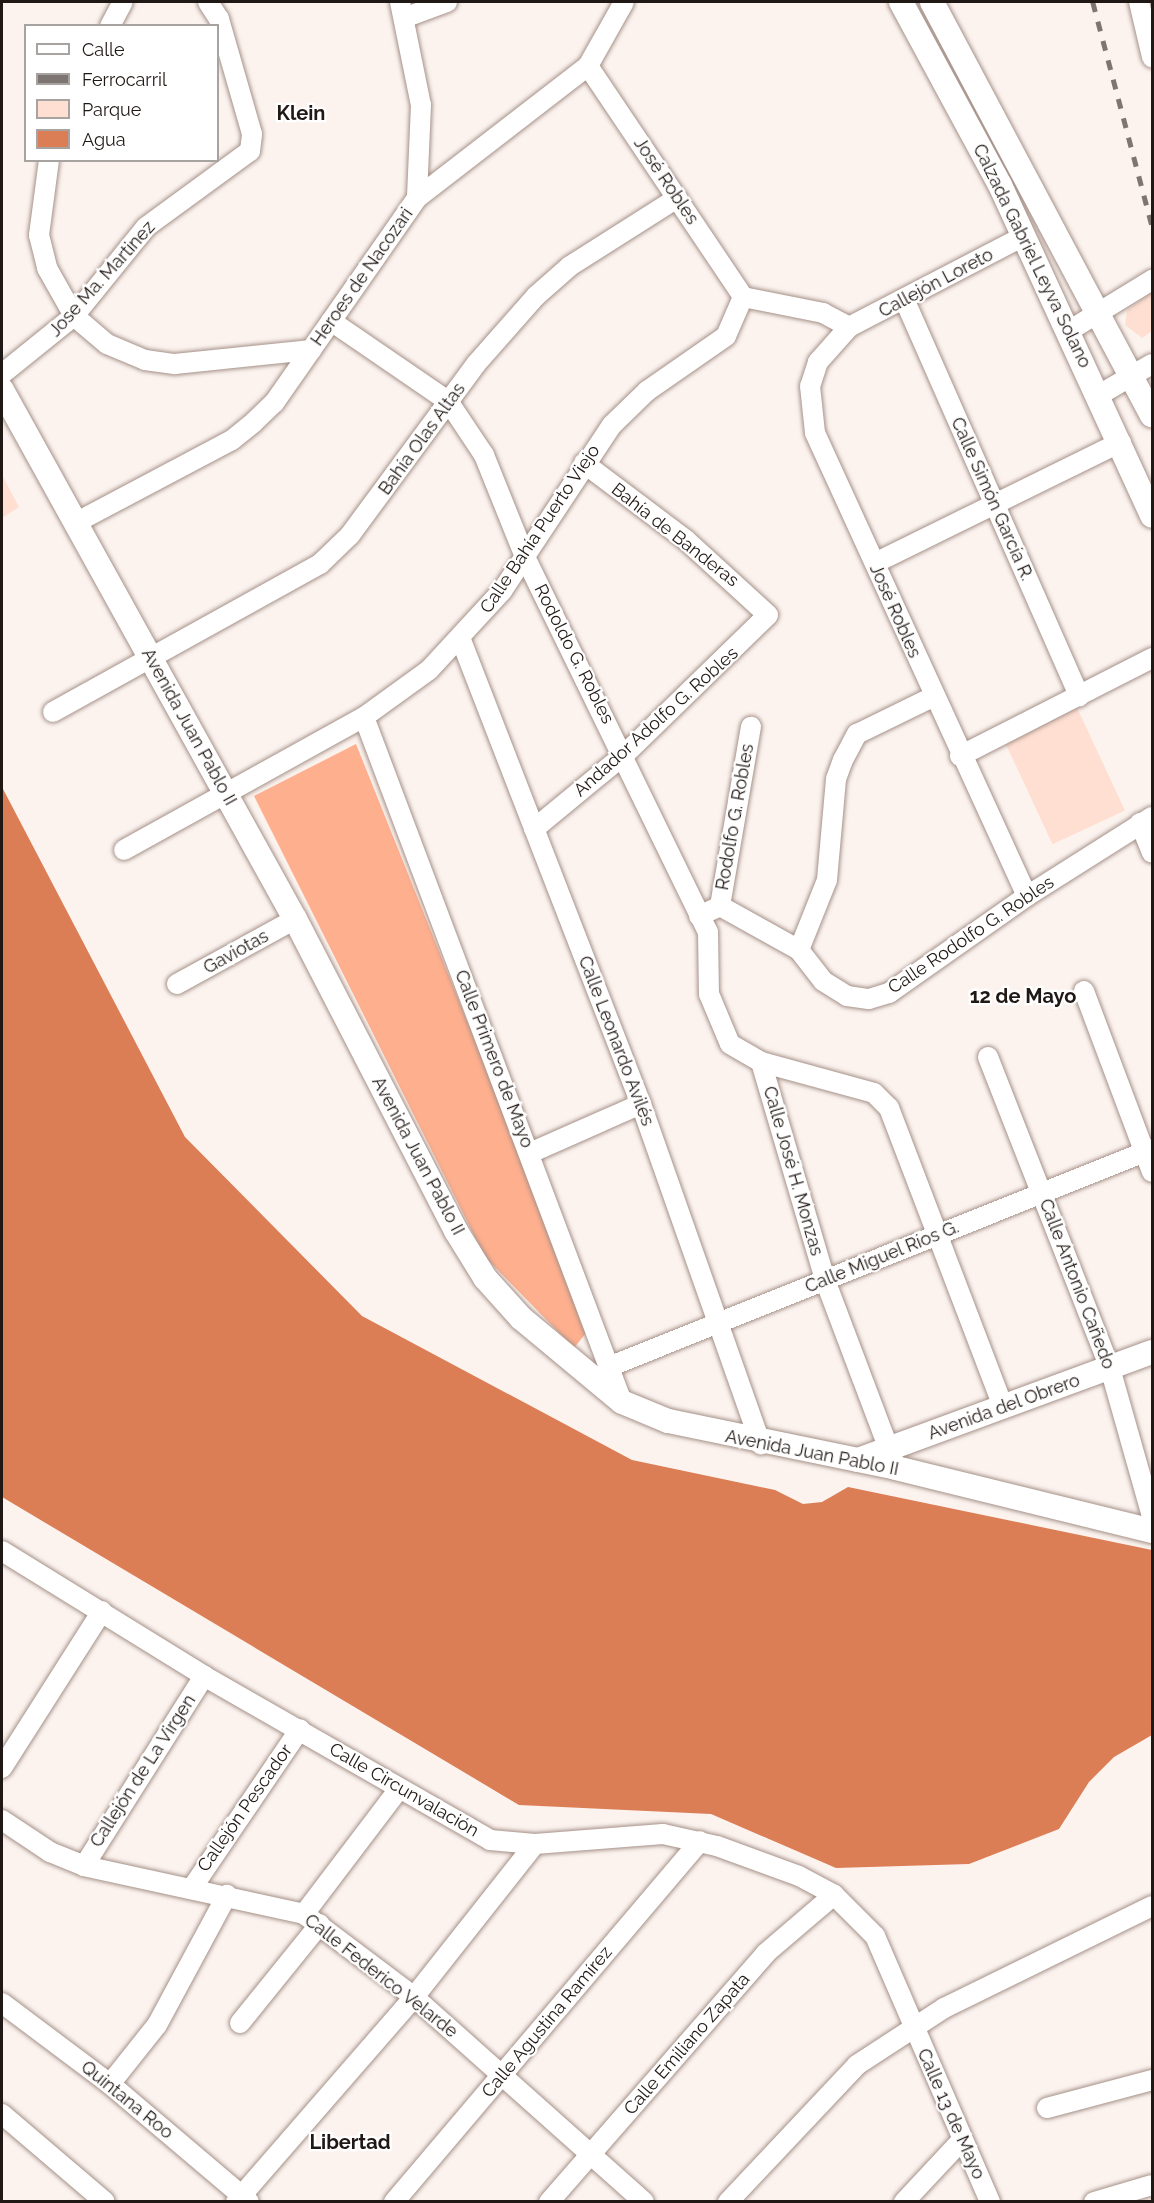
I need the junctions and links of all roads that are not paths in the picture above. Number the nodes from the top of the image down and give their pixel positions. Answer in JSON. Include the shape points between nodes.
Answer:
{"nodes":[{"id":1,"x":123,"y":2,"type":"edge"},
{"id":2,"x":208,"y":2,"type":"edge"},
{"id":3,"x":447,"y":2,"type":"edge"},
{"id":4,"x":624,"y":2,"type":"edge"},
{"id":5,"x":901,"y":2,"type":"edge"},
{"id":6,"x":932,"y":2,"type":"edge"},
{"id":7,"x":1139,"y":2,"type":"edge"},
{"id":8,"x":402,"y":10,"type":"edge"},
{"id":9,"x":111,"y":24,"type":"edge"},
{"id":10,"x":1152,"y":57,"type":"edge"},
{"id":11,"x":588,"y":66,"type":"junction"},
{"id":12,"x":49,"y":162,"type":"edge"},
{"id":13,"x":417,"y":198,"type":"junction"},
{"id":14,"x":676,"y":198,"type":"junction"},
{"id":15,"x":1024,"y":236,"type":"junction"},
{"id":16,"x":1152,"y":280,"type":"edge"},
{"id":17,"x":743,"y":297,"type":"junction"},
{"id":18,"x":905,"y":301,"type":"junction"},
{"id":19,"x":74,"y":316,"type":"junction"},
{"id":20,"x":1095,"y":316,"type":"junction"},
{"id":21,"x":331,"y":321,"type":"junction"},
{"id":22,"x":849,"y":327,"type":"junction"},
{"id":23,"x":1067,"y":332,"type":"junction"},
{"id":24,"x":310,"y":350,"type":"junction"},
{"id":25,"x":1152,"y":364,"type":"edge"},
{"id":26,"x":1130,"y":377,"type":"junction"},
{"id":27,"x":3,"y":390,"type":"edge"},
{"id":28,"x":1099,"y":395,"type":"junction"},
{"id":29,"x":448,"y":401,"type":"junction"},
{"id":30,"x":1152,"y":415,"type":"edge"},
{"id":31,"x":1121,"y":442,"type":"junction"},
{"id":32,"x":584,"y":463,"type":"junction"},
{"id":33,"x":995,"y":504,"type":"junction"},
{"id":34,"x":1152,"y":516,"type":"edge"},
{"id":35,"x":77,"y":522,"type":"junction"},
{"id":36,"x":525,"y":557,"type":"junction"},
{"id":37,"x":874,"y":563,"type":"junction"},
{"id":38,"x":766,"y":608,"type":"joint"},
{"id":39,"x":461,"y":640,"type":"junction"},
{"id":40,"x":1152,"y":658,"type":"edge"},
{"id":41,"x":152,"y":659,"type":"junction"},
{"id":42,"x":1079,"y":696,"type":"junction"},
{"id":43,"x":933,"y":697,"type":"junction"},
{"id":44,"x":53,"y":712,"type":"dead end"},
{"id":45,"x":364,"y":717,"type":"junction"},
{"id":46,"x":751,"y":727,"type":"dead end"},
{"id":47,"x":625,"y":754,"type":"junction"},
{"id":48,"x":960,"y":756,"type":"junction"},
{"id":49,"x":224,"y":792,"type":"junction"},
{"id":50,"x":1146,"y":820,"type":"edge"},
{"id":51,"x":534,"y":829,"type":"junction"},
{"id":52,"x":124,"y":850,"type":"dead end"},
{"id":53,"x":1152,"y":854,"type":"edge"},
{"id":54,"x":1027,"y":896,"type":"junction"},
{"id":55,"x":720,"y":906,"type":"junction"},
{"id":56,"x":699,"y":916,"type":"junction"},
{"id":57,"x":295,"y":919,"type":"junction"},
{"id":58,"x":799,"y":950,"type":"junction"},
{"id":59,"x":177,"y":984,"type":"dead end"},
{"id":60,"x":1084,"y":991,"type":"dead end"},
{"id":61,"x":988,"y":1057,"type":"dead end"},
{"id":62,"x":761,"y":1062,"type":"junction"},
{"id":63,"x":641,"y":1104,"type":"junction"},
{"id":64,"x":1148,"y":1150,"type":"edge"},
{"id":65,"x":530,"y":1153,"type":"junction"},
{"id":66,"x":1152,"y":1172,"type":"edge"},
{"id":67,"x":1043,"y":1194,"type":"junction"},
{"id":68,"x":937,"y":1235,"type":"junction"},
{"id":69,"x":825,"y":1280,"type":"junction"},
{"id":70,"x":718,"y":1321,"type":"junction"},
{"id":71,"x":1152,"y":1352,"type":"edge"},
{"id":72,"x":611,"y":1366,"type":"junction"},
{"id":73,"x":1110,"y":1368,"type":"junction"},
{"id":74,"x":622,"y":1402,"type":"junction"},
{"id":75,"x":1003,"y":1407,"type":"junction"},
{"id":76,"x":761,"y":1445,"type":"junction"},
{"id":77,"x":892,"y":1459,"type":"junction"},
{"id":78,"x":1152,"y":1516,"type":"edge"},
{"id":79,"x":1152,"y":1531,"type":"edge"},
{"id":80,"x":2,"y":1551,"type":"edge"},
{"id":81,"x":102,"y":1611,"type":"junction"},
{"id":82,"x":204,"y":1676,"type":"junction"},
{"id":83,"x":300,"y":1730,"type":"junction"},
{"id":84,"x":2,"y":1768,"type":"edge"},
{"id":85,"x":398,"y":1790,"type":"junction"},
{"id":86,"x":2,"y":1820,"type":"edge"},
{"id":87,"x":700,"y":1841,"type":"junction"},
{"id":88,"x":535,"y":1844,"type":"junction"},
{"id":89,"x":84,"y":1866,"type":"junction"},
{"id":90,"x":192,"y":1888,"type":"junction"},
{"id":91,"x":227,"y":1895,"type":"junction"},
{"id":92,"x":834,"y":1895,"type":"junction"},
{"id":93,"x":1152,"y":1906,"type":"edge"},
{"id":94,"x":312,"y":1919,"type":"junction"},
{"id":95,"x":414,"y":1997,"type":"junction"},
{"id":96,"x":2,"y":2003,"type":"edge"},
{"id":97,"x":240,"y":2023,"type":"dead end"},
{"id":98,"x":912,"y":2027,"type":"junction"},
{"id":99,"x":503,"y":2075,"type":"junction"},
{"id":100,"x":1152,"y":2080,"type":"edge"},
{"id":101,"x":110,"y":2084,"type":"junction"},
{"id":102,"x":1047,"y":2108,"type":"dead end"},
{"id":103,"x":2,"y":2114,"type":"edge"},
{"id":104,"x":962,"y":2140,"type":"junction"},
{"id":105,"x":591,"y":2154,"type":"junction"},
{"id":106,"x":1152,"y":2185,"type":"edge"},
{"id":107,"x":242,"y":2199,"type":"edge"},
{"id":108,"x":105,"y":2202,"type":"edge"},
{"id":109,"x":393,"y":2202,"type":"edge"},
{"id":110,"x":549,"y":2202,"type":"edge"},
{"id":111,"x":644,"y":2202,"type":"edge"},
{"id":112,"x":728,"y":2202,"type":"edge"},
{"id":113,"x":904,"y":2202,"type":"edge"},
{"id":114,"x":990,"y":2202,"type":"edge"},
{"id":115,"x":1094,"y":2202,"type":"edge"}],
"edges":[{"from":1,"to":9,"type":"street"},
{"from":2,"to":19,"type":"street","name":"Jose Ma. Martinez","via":[[219,19],[252,134],[250,151],[146,227]]},
{"from":3,"to":8,"type":"street"},
{"from":4,"to":11,"type":"street","name":"Heroes de Nacozari"},
{"from":5,"to":15,"type":"main road","name":"Calzada Gabriel Leyva Solano"},
{"from":6,"to":20,"type":"main road","name":"Calzada Gabriel Leyva Solano","via":[[1002,125]]},
{"from":7,"to":10,"type":"street"},
{"from":8,"to":13,"type":"street","via":[[421,105]]},
{"from":11,"to":13,"type":"street","name":"Heroes de Nacozari"},
{"from":11,"to":14,"type":"street","name":"José Robles"},
{"from":12,"to":19,"type":"street","via":[[39,235],[47,268]]},
{"from":13,"to":21,"type":"street","name":"Heroes de Nacozari"},
{"from":14,"to":17,"type":"street","name":"José Robles"},
{"from":14,"to":29,"type":"street","name":"Bahía Olas Altas","via":[[544,289]]},
{"from":15,"to":18,"type":"street","name":"Callejón Loreto"},
{"from":15,"to":23,"type":"main road","name":"Calzada Gabriel Leyva Solano"},
{"from":16,"to":20,"type":"street"},
{"from":17,"to":22,"type":"street","via":[[823,314]]},
{"from":17,"to":32,"type":"street","name":"Calle Bahía Puerto Viejo","via":[[726,336],[646,391]]},
{"from":18,"to":22,"type":"street","name":"Callejón Loreto"},
{"from":18,"to":33,"type":"street","name":"Calle Simón García R."},
{"from":19,"to":24,"type":"street","via":[[107,344],[165,363]]},
{"from":19,"to":27,"type":"street","name":"Jose Ma. Martinez"},
{"from":20,"to":23,"type":"street"},
{"from":20,"to":26,"type":"main road","name":"Calzada Gabriel Leyva Solano"},
{"from":21,"to":24,"type":"street","name":"Heroes de Nacozari"},
{"from":21,"to":29,"type":"street","name":"Rodoldo G. Robles"},
{"from":22,"to":37,"type":"street","name":"José Robles","via":[[818,362],[811,412],[815,434]]},
{"from":23,"to":28,"type":"main road","name":"Calzada Gabriel Leyva Solano"},
{"from":24,"to":35,"type":"street","name":"Heroes de Nacozari","via":[[274,403],[232,440]]},
{"from":25,"to":26,"type":"street"},
{"from":26,"to":28,"type":"street"},
{"from":26,"to":30,"type":"main road"},
{"from":27,"to":35,"type":"main road","name":"Avenida Juan Pablo II"},
{"from":28,"to":31,"type":"main road","name":"Calzada Gabriel Leyva Solano"},
{"from":29,"to":36,"type":"street","name":"Rodoldo G. Robles","via":[[484,455]]},
{"from":29,"to":41,"type":"street","name":"Bahía Olas Altas","via":[[370,511],[320,564]]},
{"from":31,"to":33,"type":"street"},
{"from":31,"to":34,"type":"main road","name":"Calzada Gabriel Leyva Solano"},
{"from":32,"to":36,"type":"street","name":"Calle Bahía Puerto Viejo"},
{"from":32,"to":38,"type":"street","name":"Bahía de Banderas"},
{"from":33,"to":37,"type":"street"},
{"from":33,"to":42,"type":"street","name":"Calle Simón García R."},
{"from":35,"to":41,"type":"main road","name":"Avenida Juan Pablo II"},
{"from":36,"to":39,"type":"street","name":"Calle Bahía Puerto Viejo"},
{"from":36,"to":47,"type":"street","name":"Rodoldo G. Robles"},
{"from":37,"to":43,"type":"street","name":"José Robles"},
{"from":38,"to":47,"type":"street","name":"Andador Adolfo G. Robles","via":[[767,619],[753,634]]},
{"from":39,"to":45,"type":"street","name":"Calle Bahía Puerto Viejo","via":[[401,692]]},
{"from":39,"to":51,"type":"street","name":"Calle Leonardo Avilés"},
{"from":40,"to":42,"type":"street"},
{"from":41,"to":44,"type":"street","name":"Bahía Olas Altas"},
{"from":41,"to":49,"type":"main road","name":"Avenida Juan Pablo II"},
{"from":42,"to":48,"type":"street"},
{"from":43,"to":48,"type":"street","name":"José Robles"},
{"from":43,"to":58,"type":"street","via":[[857,734],[836,778],[827,880]]},
{"from":45,"to":49,"type":"street","name":"Calle Bahía Puerto Viejo"},
{"from":45,"to":65,"type":"street","name":"Calle Primero de Mayo"},
{"from":46,"to":55,"type":"street","name":"Rodolfo G. Robles"},
{"from":47,"to":51,"type":"street","name":"Andador Adolfo G. Robles"},
{"from":47,"to":56,"type":"street","name":"Rodoldo G. Robles"},
{"from":48,"to":54,"type":"street","name":"José Robles"},
{"from":49,"to":52,"type":"street","name":"Calle Bahía Puerto Viejo"},
{"from":49,"to":57,"type":"main road","name":"Avenida Juan Pablo II"},
{"from":50,"to":53,"type":"street"},
{"from":50,"to":54,"type":"street","name":"Calle Rodolfo G. Robles"},
{"from":51,"to":63,"type":"street","name":"Calle Leonardo Avilés"},
{"from":54,"to":58,"type":"street","name":"Calle Rodolfo G. Robles","via":[[889,993],[869,999],[846,996],[823,981]]},
{"from":55,"to":56,"type":"street"},
{"from":55,"to":58,"type":"street","name":"Calle Rodolfo G. Robles"},
{"from":56,"to":62,"type":"street","name":"Rodoldo G. Robles","via":[[711,951],[709,994],[730,1044]]},
{"from":57,"to":59,"type":"street","name":"Gaviotas"},
{"from":57,"to":74,"type":"main road","name":"Avenida Juan Pablo II","via":[[456,1231],[485,1278],[556,1351]]},
{"from":60,"to":64,"type":"street"},
{"from":61,"to":67,"type":"street","name":"Calle Antonio Cañedo"},
{"from":62,"to":68,"type":"street","via":[[882,1099]]},
{"from":62,"to":69,"type":"street","name":"Calle José H. Monzas"},
{"from":63,"to":65,"type":"street"},
{"from":63,"to":70,"type":"street","name":"Calle Leonardo Avilés"},
{"from":64,"to":66,"type":"street"},
{"from":64,"to":67,"type":"street","name":"Calle Miguel Ríos G."},
{"from":65,"to":72,"type":"street","name":"Calle Primero de Mayo"},
{"from":67,"to":68,"type":"street","name":"Calle Miguel Ríos G."},
{"from":67,"to":73,"type":"street","name":"Calle Antonio Cañedo"},
{"from":68,"to":69,"type":"street","name":"Calle Miguel Ríos G."},
{"from":68,"to":75,"type":"street"},
{"from":69,"to":70,"type":"street","name":"Calle Miguel Ríos G."},
{"from":69,"to":77,"type":"street","name":"Calle José H. Monzas"},
{"from":70,"to":72,"type":"street","name":"Calle Miguel Ríos G."},
{"from":70,"to":76,"type":"street","name":"Calle Leonardo Avilés"},
{"from":71,"to":73,"type":"main road","name":"Avenida del Obrero"},
{"from":72,"to":74,"type":"street","name":"Calle Primero de Mayo"},
{"from":73,"to":75,"type":"main road","name":"Avenida del Obrero"},
{"from":73,"to":78,"type":"street","name":"Calle Antonio Cañedo"},
{"from":74,"to":76,"type":"main road","name":"Avenida Juan Pablo II","via":[[668,1421]]},
{"from":75,"to":77,"type":"main road","name":"Avenida del Obrero"},
{"from":76,"to":77,"type":"main road","name":"Avenida Juan Pablo II","via":[[855,1461]]},
{"from":77,"to":79,"type":"main road","name":"Avenida Juan Pablo II"},
{"from":80,"to":81,"type":"street","name":"Calle Circunvalación"},
{"from":81,"to":82,"type":"street","name":"Calle Circunvalación"},
{"from":81,"to":84,"type":"street"},
{"from":82,"to":83,"type":"street","name":"Calle Circunvalación"},
{"from":82,"to":89,"type":"street","name":"Callejón de La Virgen"},
{"from":83,"to":85,"type":"street","name":"Calle Circunvalación"},
{"from":83,"to":90,"type":"street","name":"Callejón Pescador"},
{"from":85,"to":88,"type":"street","name":"Calle Circunvalación","via":[[490,1840]]},
{"from":85,"to":94,"type":"street"},
{"from":86,"to":89,"type":"street","name":"Calle Federico Velarde","via":[[50,1852]]},
{"from":87,"to":88,"type":"street","name":"Calle Circunvalación","via":[[663,1834]]},
{"from":87,"to":92,"type":"street","name":"Calle Circunvalación","via":[[799,1876]]},
{"from":87,"to":99,"type":"street","name":"Calle Agustina Ramírez"},
{"from":88,"to":95,"type":"street"},
{"from":89,"to":90,"type":"street","name":"Calle Federico Velarde"},
{"from":90,"to":91,"type":"street","name":"Calle Federico Velarde"},
{"from":91,"to":94,"type":"street","name":"Calle Federico Velarde"},
{"from":91,"to":101,"type":"street","via":[[157,2025]]},
{"from":92,"to":98,"type":"street","name":"Calle Circunvalación","via":[[875,1936]]},
{"from":92,"to":105,"type":"street","name":"Calle Emiliano Zapata","via":[[766,1953]]},
{"from":93,"to":98,"type":"street","via":[[1028,1963]]},
{"from":94,"to":95,"type":"street","name":"Calle Federico Velarde"},
{"from":94,"to":97,"type":"street"},
{"from":95,"to":99,"type":"street","name":"Calle Federico Velarde"},
{"from":95,"to":107,"type":"street"},
{"from":96,"to":101,"type":"street","name":"Quintana Roo"},
{"from":98,"to":104,"type":"street","name":"Calle 13 de Mayo"},
{"from":98,"to":112,"type":"street","via":[[828,2092]]},
{"from":99,"to":105,"type":"street","name":"Calle Federico Velarde"},
{"from":99,"to":109,"type":"street","name":"Calle Agustina Ramírez"},
{"from":100,"to":102,"type":"street"},
{"from":101,"to":107,"type":"street","name":"Quintana Roo"},
{"from":103,"to":108,"type":"street"},
{"from":104,"to":113,"type":"street"},
{"from":104,"to":114,"type":"street","name":"Calle 13 de Mayo"},
{"from":105,"to":110,"type":"street","name":"Calle Emiliano Zapata"},
{"from":105,"to":111,"type":"street","name":"Calle Federico Velarde"},
{"from":106,"to":115,"type":"street"}]}
